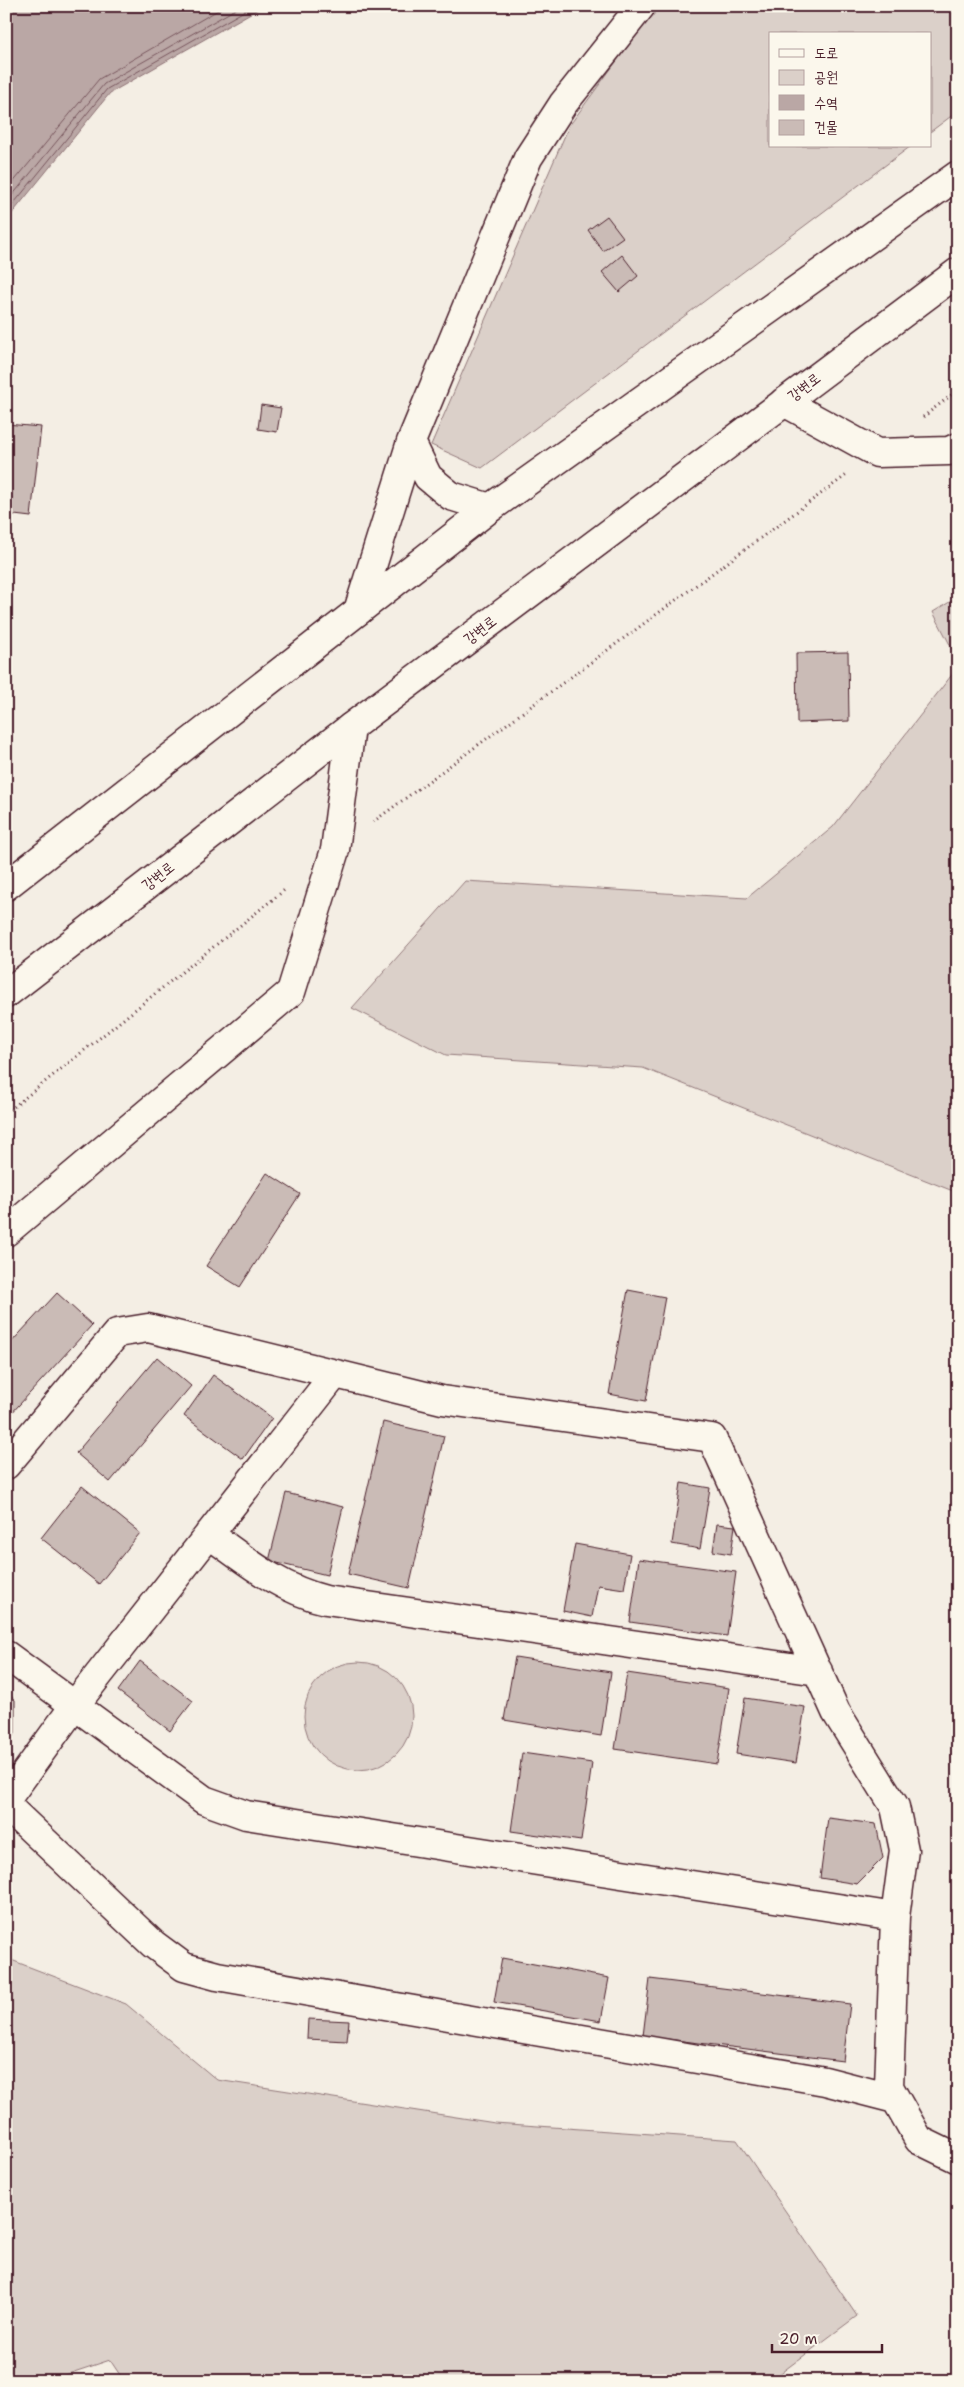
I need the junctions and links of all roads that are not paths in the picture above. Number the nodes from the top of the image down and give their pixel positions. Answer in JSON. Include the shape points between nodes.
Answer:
{"nodes":[{"id":1,"x":641,"y":6,"type":"edge"},
{"id":2,"x":958,"y":175,"type":"edge"},
{"id":3,"x":958,"y":272,"type":"edge"},
{"id":4,"x":784,"y":402,"type":"junction"},
{"id":5,"x":411,"y":442,"type":"junction"},
{"id":6,"x":958,"y":447,"type":"edge"},
{"id":7,"x":490,"y":508,"type":"junction"},
{"id":8,"x":358,"y":611,"type":"junction"},
{"id":9,"x":351,"y":727,"type":"junction"},
{"id":10,"x":6,"y":886,"type":"edge"},
{"id":11,"x":6,"y":994,"type":"edge"},
{"id":12,"x":10,"y":1221,"type":"edge"},
{"id":13,"x":335,"y":1374,"type":"junction"},
{"id":14,"x":6,"y":1465,"type":"edge"},
{"id":15,"x":209,"y":1534,"type":"junction"},
{"id":16,"x":6,"y":1655,"type":"edge"},
{"id":17,"x":818,"y":1672,"type":"junction"},
{"id":18,"x":75,"y":1705,"type":"junction"},
{"id":19,"x":6,"y":1800,"type":"edge"},
{"id":20,"x":6,"y":1804,"type":"edge"},
{"id":21,"x":895,"y":1917,"type":"junction"},
{"id":22,"x":895,"y":2099,"type":"junction"},
{"id":23,"x":958,"y":2159,"type":"edge"}],
"edges":[{"from":1,"to":5,"type":"street","via":[[563,104],[528,158]]},
{"from":2,"to":7,"type":"street"},
{"from":3,"to":4,"type":"street","name":"강변로"},
{"from":4,"to":6,"type":"street","via":[[877,453],[949,451]]},
{"from":4,"to":9,"type":"street","name":"강변로"},
{"from":5,"to":7,"type":"street","via":[[428,477],[451,496]]},
{"from":5,"to":8,"type":"street"},
{"from":7,"to":8,"type":"street"},
{"from":8,"to":10,"type":"street"},
{"from":9,"to":11,"type":"street","name":"강변로"},
{"from":9,"to":12,"type":"street","via":[[335,850],[291,992]]},
{"from":13,"to":14,"type":"street","via":[[148,1328],[117,1333]]},
{"from":13,"to":15,"type":"street"},
{"from":13,"to":17,"type":"street","via":[[442,1400],[712,1438]]},
{"from":15,"to":17,"type":"street","via":[[273,1580],[302,1594],[326,1600]]},
{"from":15,"to":18,"type":"street"},
{"from":16,"to":18,"type":"street"},
{"from":17,"to":21,"type":"street","via":[[836,1712],[895,1807],[904,1850]]},
{"from":18,"to":19,"type":"street"},
{"from":18,"to":21,"type":"street","via":[[204,1800],[246,1815]]},
{"from":20,"to":22,"type":"street","via":[[153,1944],[184,1967],[217,1976],[825,2081]]},
{"from":21,"to":22,"type":"street","via":[[889,2087]]},
{"from":22,"to":23,"type":"street","via":[[919,2140]]}]}
